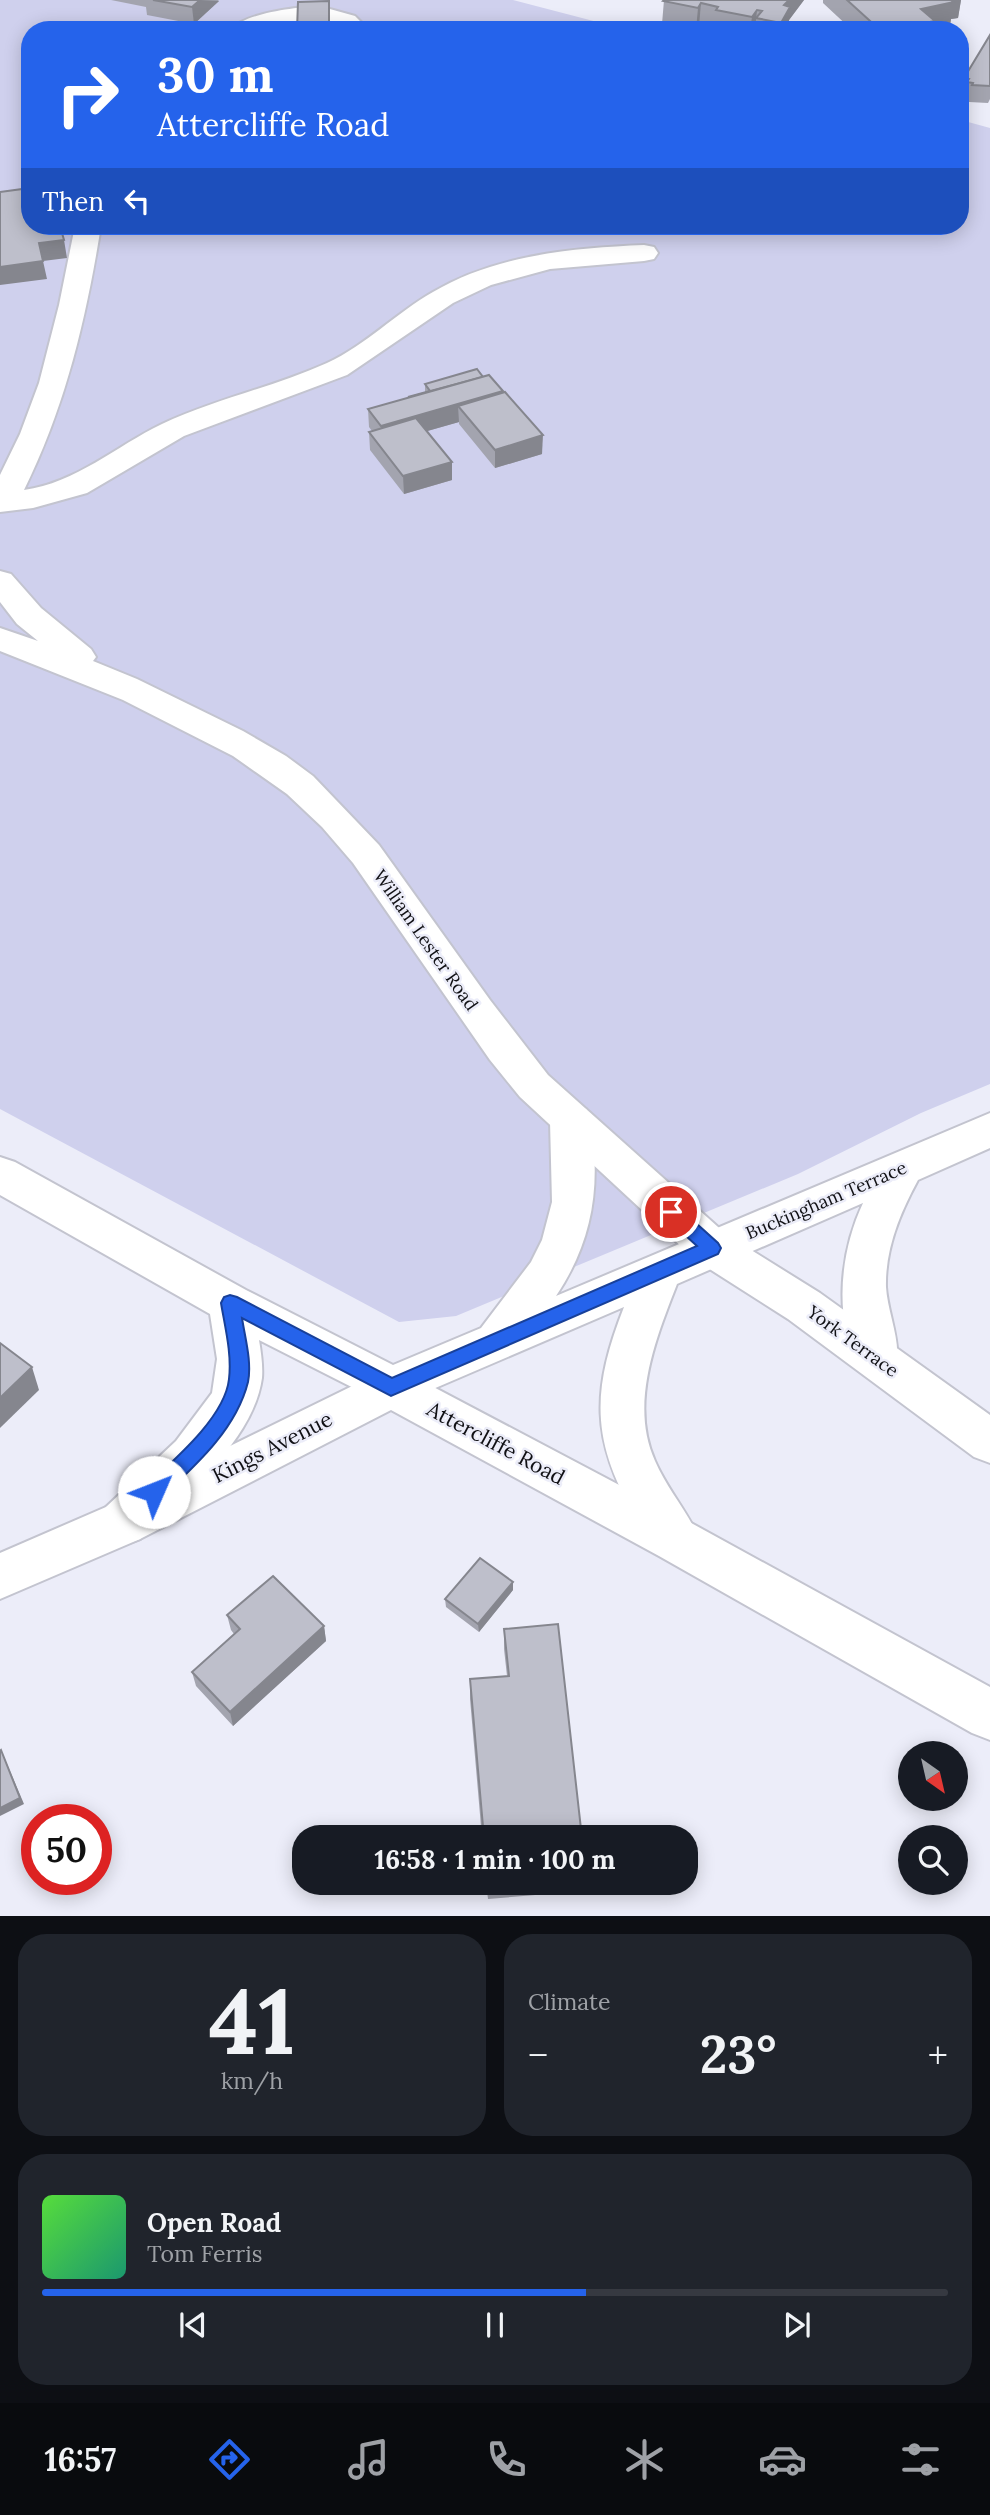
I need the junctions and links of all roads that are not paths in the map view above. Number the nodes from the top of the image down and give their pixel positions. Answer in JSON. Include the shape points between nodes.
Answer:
{"nodes":[{"id":1,"x":269,"y":21,"type":"edge"},
{"id":2,"x":350,"y":21,"type":"edge"},
{"id":3,"x":86,"y":235,"type":"edge"},
{"id":4,"x":644,"y":253,"type":"dead end"},
{"id":5,"x":1,"y":502,"type":"edge"},
{"id":6,"x":0,"y":581,"type":"edge"},
{"id":7,"x":0,"y":639,"type":"edge"},
{"id":8,"x":107,"y":679,"type":"junction"},
{"id":9,"x":571,"y":1121,"type":"junction"},
{"id":10,"x":990,"y":1130,"type":"edge"},
{"id":11,"x":903,"y":1167,"type":"junction"},
{"id":12,"x":0,"y":1174,"type":"edge"},
{"id":13,"x":712,"y":1248,"type":"junction"},
{"id":14,"x":660,"y":1271,"type":"junction"},
{"id":15,"x":230,"y":1303,"type":"junction"},
{"id":16,"x":493,"y":1344,"type":"junction"},
{"id":17,"x":875,"y":1357,"type":"junction"},
{"id":18,"x":391,"y":1387,"type":"junction"},
{"id":19,"x":990,"y":1442,"type":"edge"},
{"id":20,"x":123,"y":1522,"type":"junction"},
{"id":21,"x":676,"y":1539,"type":"junction"},
{"id":22,"x":0,"y":1576,"type":"edge"},
{"id":23,"x":990,"y":1716,"type":"edge"}],
"edges":[{"from":1,"to":2,"type":"main road","via":[[317,10],[337,13]]},
{"from":3,"to":5,"type":"main road","via":[[72,318],[53,381],[35,434]]},
{"from":4,"to":5,"type":"main road","via":[[560,259],[492,276],[459,289],[337,369],[173,430],[76,486]]},
{"from":6,"to":8,"type":"main road","name":"William Lester Road","via":[[29,616]]},
{"from":7,"to":8,"type":"main road","name":"William Lester Road"},
{"from":8,"to":9,"type":"main road","name":"William Lester Road","via":[[244,746],[301,786],[380,872],[508,1056]]},
{"from":9,"to":13,"type":"main road","name":"William Lester Road"},
{"from":9,"to":16,"type":"main road","via":[[573,1204],[565,1235],[539,1290]]},
{"from":10,"to":11,"type":"main road","name":"Buckingham Terrace"},
{"from":11,"to":13,"type":"main road","name":"Buckingham Terrace"},
{"from":11,"to":17,"type":"main road","via":[[875,1224],[867,1252],[864,1283]]},
{"from":12,"to":15,"type":"main road","name":"Attercliffe Road"},
{"from":13,"to":14,"type":"main road","name":"Buckingham Terrace"},
{"from":13,"to":17,"type":"main road","name":"York Terrace"},
{"from":14,"to":16,"type":"main road","name":"Buckingham Terrace"},
{"from":14,"to":21,"type":"main road","via":[[636,1332],[622,1395],[629,1454]]},
{"from":15,"to":18,"type":"main road","name":"Attercliffe Road"},
{"from":15,"to":20,"type":"main road","via":[[239,1381],[228,1409],[197,1451]]},
{"from":16,"to":18,"type":"main road","name":"Buckingham Terrace"},
{"from":17,"to":19,"type":"main road","name":"York Terrace"},
{"from":18,"to":20,"type":"main road","name":"Kings Avenue"},
{"from":18,"to":21,"type":"main road","name":"Attercliffe Road"},
{"from":20,"to":22,"type":"main road","name":"Kings Avenue"},
{"from":21,"to":23,"type":"main road","name":"Attercliffe Road"}]}
